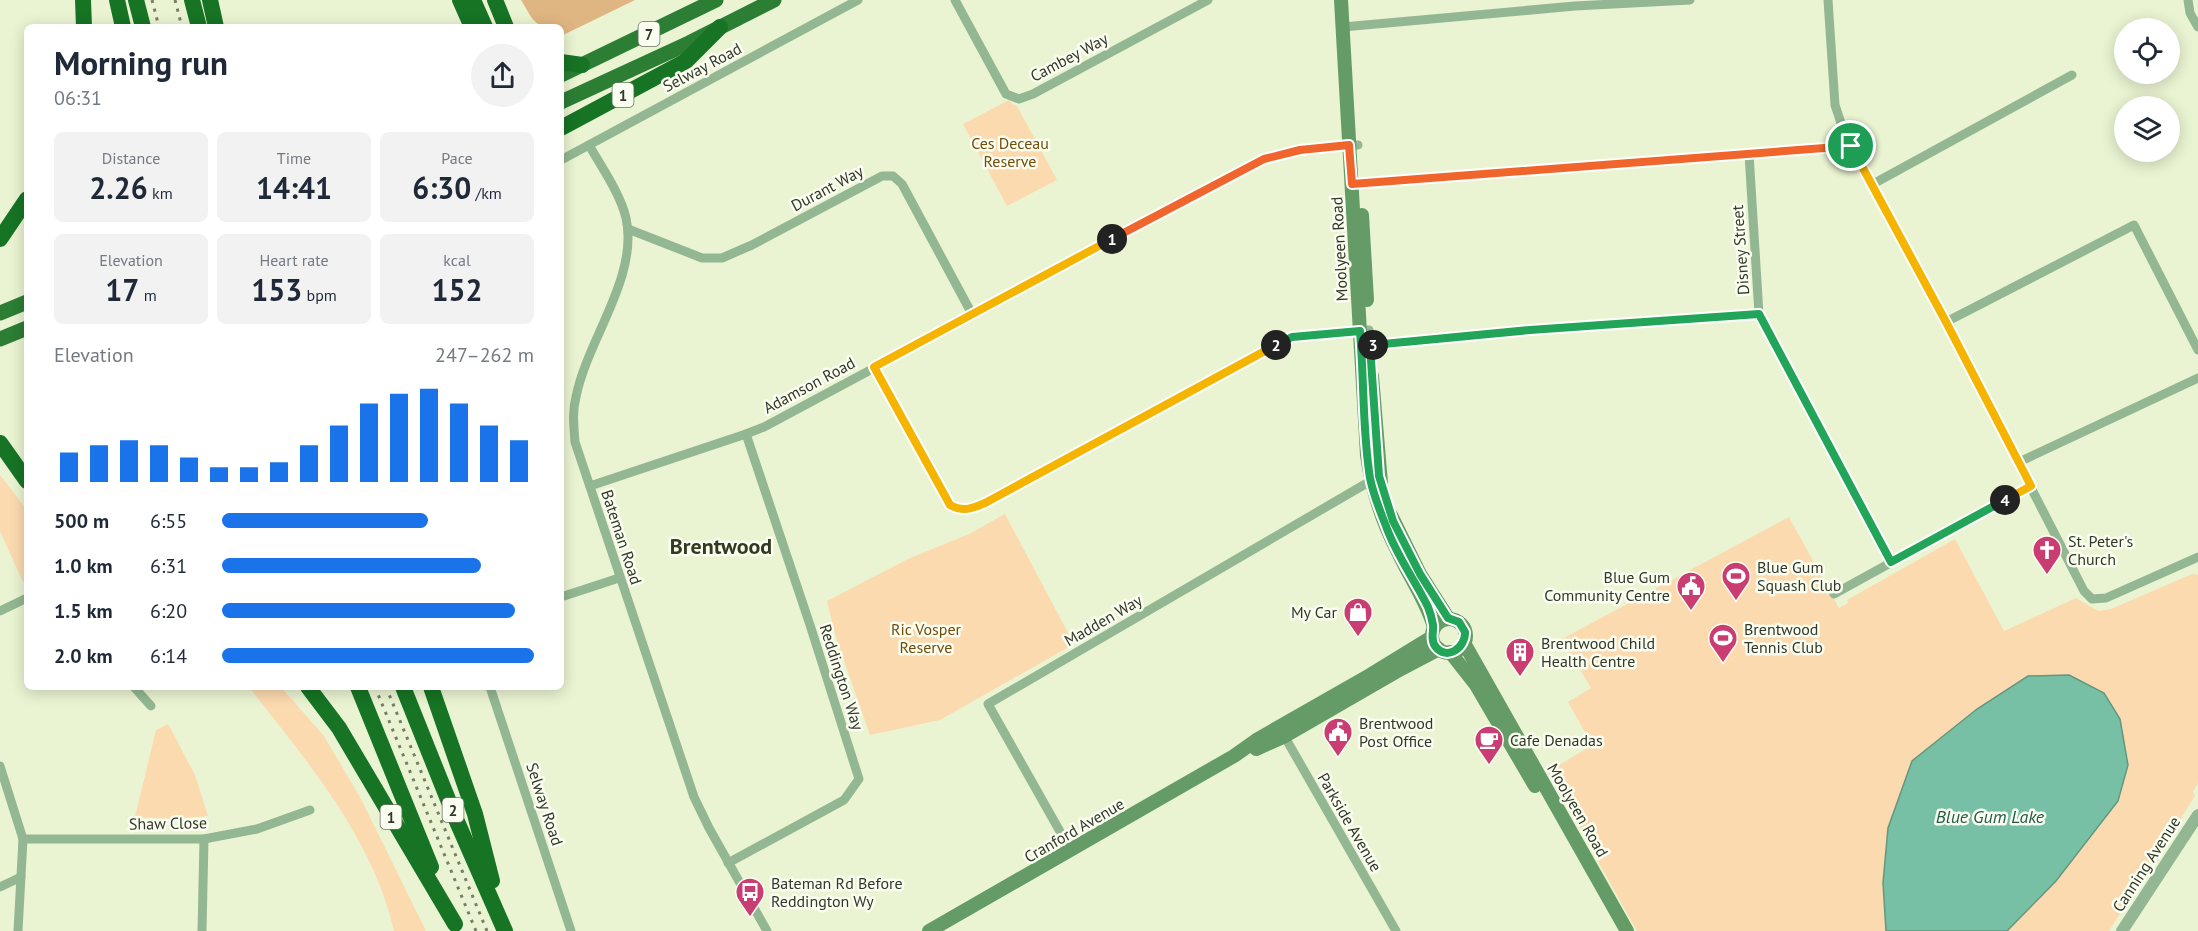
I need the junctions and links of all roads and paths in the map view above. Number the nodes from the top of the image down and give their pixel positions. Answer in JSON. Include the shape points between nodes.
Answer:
{"nodes":[{"id":1,"x":83,"y":0,"type":"edge"},
{"id":2,"x":117,"y":0,"type":"edge"},
{"id":3,"x":136,"y":0,"type":"edge"},
{"id":4,"x":192,"y":0,"type":"edge"},
{"id":5,"x":210,"y":0,"type":"edge"},
{"id":6,"x":460,"y":0,"type":"edge"},
{"id":7,"x":473,"y":0,"type":"edge"},
{"id":8,"x":495,"y":0,"type":"edge"},
{"id":9,"x":716,"y":0,"type":"edge"},
{"id":10,"x":774,"y":0,"type":"edge"},
{"id":11,"x":858,"y":0,"type":"edge"},
{"id":12,"x":955,"y":0,"type":"edge"},
{"id":13,"x":1208,"y":0,"type":"edge"},
{"id":14,"x":1341,"y":0,"type":"edge"},
{"id":15,"x":1349,"y":0,"type":"edge"},
{"id":16,"x":1690,"y":0,"type":"edge"},
{"id":17,"x":1828,"y":0,"type":"edge"},
{"id":18,"x":2188,"y":0,"type":"edge"},
{"id":19,"x":1573,"y":3,"type":"edge"},
{"id":20,"x":84,"y":24,"type":"edge"},
{"id":21,"x":122,"y":24,"type":"edge"},
{"id":22,"x":142,"y":24,"type":"edge"},
{"id":23,"x":198,"y":24,"type":"edge"},
{"id":24,"x":215,"y":24,"type":"edge"},
{"id":25,"x":471,"y":24,"type":"edge"},
{"id":26,"x":484,"y":24,"type":"edge"},
{"id":27,"x":505,"y":24,"type":"edge"},
{"id":28,"x":1347,"y":26,"type":"junction"},
{"id":29,"x":720,"y":27,"type":"junction"},
{"id":30,"x":2198,"y":27,"type":"edge"},
{"id":31,"x":564,"y":62,"type":"edge"},
{"id":32,"x":582,"y":65,"type":"junction"},
{"id":33,"x":564,"y":74,"type":"edge"},
{"id":34,"x":2072,"y":75,"type":"dead end"},
{"id":35,"x":564,"y":101,"type":"edge"},
{"id":36,"x":564,"y":126,"type":"edge"},
{"id":37,"x":589,"y":145,"type":"junction"},
{"id":38,"x":1354,"y":145,"type":"junction"},
{"id":39,"x":1851,"y":146,"type":"junction"},
{"id":40,"x":1749,"y":154,"type":"junction"},
{"id":41,"x":564,"y":158,"type":"edge"},
{"id":42,"x":1356,"y":184,"type":"junction"},
{"id":43,"x":1873,"y":184,"type":"junction"},
{"id":44,"x":24,"y":203,"type":"edge"},
{"id":45,"x":628,"y":229,"type":"junction"},
{"id":46,"x":0,"y":238,"type":"edge"},
{"id":47,"x":24,"y":303,"type":"edge"},
{"id":48,"x":0,"y":313,"type":"edge"},
{"id":49,"x":972,"y":314,"type":"junction"},
{"id":50,"x":1759,"y":314,"type":"junction"},
{"id":51,"x":1946,"y":322,"type":"junction"},
{"id":52,"x":24,"y":329,"type":"edge"},
{"id":53,"x":1365,"y":330,"type":"junction"},
{"id":54,"x":0,"y":339,"type":"edge"},
{"id":55,"x":1366,"y":346,"type":"junction"},
{"id":56,"x":2198,"y":350,"type":"edge"},
{"id":57,"x":874,"y":367,"type":"junction"},
{"id":58,"x":2198,"y":378,"type":"edge"},
{"id":59,"x":0,"y":429,"type":"edge"},
{"id":60,"x":746,"y":435,"type":"junction"},
{"id":61,"x":0,"y":443,"type":"edge"},
{"id":62,"x":2019,"y":462,"type":"junction"},
{"id":63,"x":15,"y":465,"type":"junction"},
{"id":64,"x":24,"y":477,"type":"edge"},
{"id":65,"x":1375,"y":479,"type":"junction"},
{"id":66,"x":590,"y":486,"type":"junction"},
{"id":67,"x":2031,"y":486,"type":"junction"},
{"id":68,"x":2198,"y":557,"type":"edge"},
{"id":69,"x":1891,"y":562,"type":"junction"},
{"id":70,"x":619,"y":578,"type":"junction"},
{"id":71,"x":1834,"y":594,"type":"dead end"},
{"id":72,"x":564,"y":596,"type":"edge"},
{"id":73,"x":24,"y":599,"type":"edge"},
{"id":74,"x":0,"y":611,"type":"edge"},
{"id":75,"x":1448,"y":618,"type":"junction"},
{"id":76,"x":1433,"y":632,"type":"junction"},
{"id":77,"x":1464,"y":643,"type":"junction"},
{"id":78,"x":1444,"y":651,"type":"junction"},
{"id":79,"x":137,"y":690,"type":"edge"},
{"id":80,"x":310,"y":690,"type":"edge"},
{"id":81,"x":359,"y":690,"type":"edge"},
{"id":82,"x":404,"y":690,"type":"edge"},
{"id":83,"x":432,"y":690,"type":"edge"},
{"id":84,"x":491,"y":690,"type":"edge"},
{"id":85,"x":151,"y":706,"type":"dead end"},
{"id":86,"x":1282,"y":732,"type":"junction"},
{"id":87,"x":0,"y":766,"type":"edge"},
{"id":88,"x":310,"y":810,"type":"dead end"},
{"id":89,"x":2198,"y":816,"type":"edge"},
{"id":90,"x":23,"y":839,"type":"junction"},
{"id":91,"x":204,"y":839,"type":"junction"},
{"id":92,"x":1071,"y":851,"type":"junction"},
{"id":93,"x":728,"y":863,"type":"junction"},
{"id":94,"x":21,"y":877,"type":"junction"},
{"id":95,"x":0,"y":887,"type":"edge"},
{"id":96,"x":456,"y":927,"type":"edge"},
{"id":97,"x":18,"y":931,"type":"edge"},
{"id":98,"x":202,"y":931,"type":"edge"},
{"id":99,"x":505,"y":931,"type":"edge"},
{"id":100,"x":571,"y":931,"type":"edge"},
{"id":101,"x":766,"y":931,"type":"edge"},
{"id":102,"x":929,"y":931,"type":"edge"},
{"id":103,"x":1396,"y":931,"type":"edge"},
{"id":104,"x":1618,"y":931,"type":"edge"},
{"id":105,"x":1627,"y":931,"type":"edge"},
{"id":106,"x":2122,"y":931,"type":"edge"}],
"edges":[{"from":1,"to":20,"type":"highway"},
{"from":2,"to":21,"type":"highway"},
{"from":3,"to":22,"type":"highway"},
{"from":4,"to":23,"type":"highway"},
{"from":5,"to":24,"type":"highway"},
{"from":6,"to":25,"type":"highway"},
{"from":7,"to":26,"type":"highway"},
{"from":8,"to":27,"type":"highway"},
{"from":9,"to":32,"type":"highway","number":"7"},
{"from":10,"to":29,"type":"highway","number":"7"},
{"from":11,"to":37,"type":"street","name":"Selway Road"},
{"from":12,"to":13,"type":"street","name":"Cambey Way","via":[[1006,94],[1019,99]]},
{"from":14,"to":28,"type":"main road","name":"Moolyeen Road"},
{"from":15,"to":28,"type":"main road","name":"Moolyeen Road"},
{"from":16,"to":19,"type":"street"},
{"from":17,"to":39,"type":"street","via":[[1835,105]]},
{"from":18,"to":30,"type":"street"},
{"from":19,"to":28,"type":"street"},
{"from":28,"to":38,"type":"main road","name":"Moolyeen Road"},
{"from":29,"to":35,"type":"highway","number":"7"},
{"from":29,"to":36,"type":"highway","number":"1","via":[[686,61]]},
{"from":31,"to":32,"type":"highway"},
{"from":32,"to":33,"type":"highway","number":"7"},
{"from":34,"to":43,"type":"street"},
{"from":37,"to":41,"type":"street","name":"Selway Road"},
{"from":37,"to":45,"type":"street","name":"Bateman Road","via":[[620,201]]},
{"from":38,"to":42,"type":"main road","name":"Moolyeen Road"},
{"from":38,"to":49,"type":"street","name":"Adamson Road","via":[[1300,150],[1264,159]]},
{"from":39,"to":40,"type":"street"},
{"from":39,"to":43,"type":"street"},
{"from":40,"to":42,"type":"street"},
{"from":40,"to":50,"type":"street","name":"Disney Street"},
{"from":42,"to":53,"type":"main road","name":"Moolyeen Road"},
{"from":43,"to":51,"type":"street"},
{"from":44,"to":46,"type":"highway"},
{"from":45,"to":49,"type":"street","name":"Durant Way","via":[[702,258],[722,258],[882,176],[893,176],[902,184]]},
{"from":45,"to":66,"type":"street","name":"Bateman Road","via":[[625,267],[576,396],[575,442]]},
{"from":47,"to":48,"type":"highway"},
{"from":49,"to":57,"type":"street","name":"Adamson Road"},
{"from":50,"to":55,"type":"street"},
{"from":50,"to":69,"type":"street","name":"Disney Street"},
{"from":51,"to":56,"type":"street","via":[[2134,220]]},
{"from":51,"to":62,"type":"street"},
{"from":52,"to":54,"type":"highway"},
{"from":53,"to":55,"type":"main road","name":"Moolyeen Road"},
{"from":53,"to":57,"type":"street","via":[[1292,337],[970,510],[950,505]]},
{"from":55,"to":65,"type":"main road","name":"Moolyeen Road"},
{"from":57,"to":60,"type":"street","name":"Adamson Road"},
{"from":58,"to":62,"type":"street"},
{"from":59,"to":63,"type":"highway"},
{"from":60,"to":66,"type":"street","name":"Adamson Road"},
{"from":60,"to":93,"type":"street","name":"Reddington Way","via":[[859,779],[844,800]]},
{"from":61,"to":63,"type":"highway"},
{"from":62,"to":67,"type":"street"},
{"from":63,"to":64,"type":"highway"},
{"from":65,"to":75,"type":"main road","name":"Moolyeen Road","via":[[1420,574]]},
{"from":65,"to":76,"type":"main road","name":"Moolyeen Road","via":[[1386,528],[1428,609]]},
{"from":65,"to":92,"type":"street","name":"Madden Way","via":[[988,704]]},
{"from":66,"to":70,"type":"street","name":"Bateman Road"},
{"from":67,"to":68,"type":"street","via":[[2084,591],[2092,599],[2106,598]]},
{"from":67,"to":69,"type":"street"},
{"from":69,"to":71,"type":"street"},
{"from":70,"to":72,"type":"street"},
{"from":70,"to":93,"type":"street","name":"Bateman Road","via":[[694,797]]},
{"from":73,"to":74,"type":"street"},
{"from":75,"to":76,"type":"main road","via":[[1437,623]]},
{"from":75,"to":77,"type":"main road","name":"Moolyeen Road","via":[[1463,626]]},
{"from":76,"to":78,"type":"main road","name":"Moolyeen Road","via":[[1434,645]]},
{"from":76,"to":86,"type":"main road","name":"Cranford Avenue"},
{"from":77,"to":78,"type":"main road","via":[[1460,648]]},
{"from":77,"to":105,"type":"main road","name":"Moolyeen Road"},
{"from":78,"to":86,"type":"main road","name":"Cranford Avenue","via":[[1401,669]]},
{"from":78,"to":104,"type":"main road","name":"Moolyeen Road","via":[[1476,685]]},
{"from":79,"to":85,"type":"street"},
{"from":80,"to":96,"type":"highway","number":"1","via":[[339,728]]},
{"from":81,"to":96,"type":"highway"},
{"from":82,"to":99,"type":"highway","number":"2"},
{"from":83,"to":99,"type":"highway","via":[[474,814]]},
{"from":84,"to":100,"type":"street","name":"Selway Road"},
{"from":86,"to":92,"type":"main road","name":"Cranford Avenue"},
{"from":86,"to":103,"type":"street","name":"Parkside Avenue"},
{"from":87,"to":90,"type":"street"},
{"from":88,"to":91,"type":"street","name":"Shaw Close","via":[[257,829]]},
{"from":89,"to":106,"type":"street","name":"Canning Avenue"},
{"from":90,"to":91,"type":"street","name":"Shaw Close"},
{"from":90,"to":94,"type":"street"},
{"from":91,"to":98,"type":"street"},
{"from":92,"to":102,"type":"main road","name":"Cranford Avenue"},
{"from":93,"to":101,"type":"street","name":"Bateman Road"},
{"from":94,"to":95,"type":"street"},
{"from":94,"to":97,"type":"street"}]}
